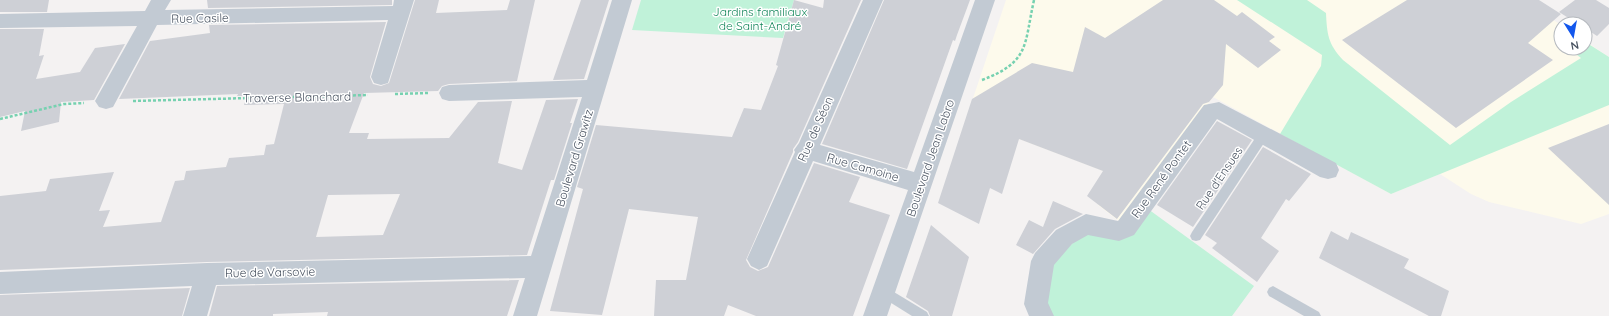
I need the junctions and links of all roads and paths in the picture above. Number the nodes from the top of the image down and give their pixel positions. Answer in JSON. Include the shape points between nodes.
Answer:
{"nodes":[{"id":1,"x":161,"y":0,"type":"edge"},
{"id":2,"x":622,"y":0,"type":"edge"},
{"id":3,"x":873,"y":0,"type":"edge"},
{"id":4,"x":985,"y":0,"type":"edge"},
{"id":5,"x":1034,"y":0,"type":"edge"},
{"id":6,"x":402,"y":6,"type":"edge"},
{"id":7,"x":150,"y":19,"type":"junction"},
{"id":8,"x":0,"y":21,"type":"edge"},
{"id":9,"x":384,"y":86,"type":"joint"},
{"id":10,"x":595,"y":88,"type":"junction"},
{"id":11,"x":954,"y":92,"type":"junction"},
{"id":12,"x":449,"y":93,"type":"joint"},
{"id":13,"x":372,"y":95,"type":"dead end"},
{"id":14,"x":106,"y":101,"type":"junction"},
{"id":15,"x":0,"y":119,"type":"edge"},
{"id":16,"x":1264,"y":134,"type":"junction"},
{"id":17,"x":805,"y":150,"type":"junction"},
{"id":18,"x":1328,"y":170,"type":"dead end"},
{"id":19,"x":921,"y":184,"type":"junction"},
{"id":20,"x":1196,"y":236,"type":"dead end"},
{"id":21,"x":759,"y":259,"type":"dead end"},
{"id":22,"x":541,"y":267,"type":"junction"},
{"id":23,"x":207,"y":274,"type":"junction"},
{"id":24,"x":0,"y":283,"type":"edge"},
{"id":25,"x":884,"y":292,"type":"junction"},
{"id":26,"x":1273,"y":292,"type":"dead end"},
{"id":27,"x":195,"y":316,"type":"edge"},
{"id":28,"x":525,"y":316,"type":"edge"},
{"id":29,"x":875,"y":316,"type":"edge"},
{"id":30,"x":923,"y":316,"type":"edge"},
{"id":31,"x":1042,"y":316,"type":"edge"},
{"id":32,"x":1315,"y":316,"type":"edge"}],
"edges":[{"from":1,"to":7,"type":"street"},
{"from":2,"to":10,"type":"street","name":"Boulevard Grawitz"},
{"from":3,"to":17,"type":"street","name":"Rue de Séon"},
{"from":4,"to":11,"type":"street","name":"Boulevard Jean Labro"},
{"from":5,"to":11,"type":"path","via":[[1018,58],[998,74]]},
{"from":6,"to":7,"type":"street","name":"Rue Casile"},
{"from":6,"to":9,"type":"street"},
{"from":7,"to":8,"type":"street","name":"Rue Casile"},
{"from":7,"to":14,"type":"street"},
{"from":9,"to":12,"type":"path"},
{"from":10,"to":12,"type":"street"},
{"from":10,"to":22,"type":"street","name":"Boulevard Grawitz"},
{"from":11,"to":19,"type":"street","name":"Boulevard Jean Labro"},
{"from":13,"to":14,"type":"path","name":"Traverse Blanchard"},
{"from":14,"to":15,"type":"path","name":"Traverse Blanchard","via":[[64,104]]},
{"from":16,"to":18,"type":"street","name":"Rue René Pontet"},
{"from":16,"to":20,"type":"lane","name":"Rue d'Ensues"},
{"from":16,"to":31,"type":"street","name":"Rue René Pontet","via":[[1219,110],[1211,111],[1126,228],[1119,231],[1086,224],[1064,237],[1043,261],[1036,304]]},
{"from":17,"to":19,"type":"street","name":"Rue Camoine"},
{"from":17,"to":21,"type":"street","name":"Rue de Séon"},
{"from":19,"to":25,"type":"street","name":"Boulevard Jean Labro"},
{"from":22,"to":23,"type":"street","name":"Rue de Varsovie"},
{"from":22,"to":28,"type":"street","name":"Boulevard Grawitz"},
{"from":23,"to":24,"type":"street","name":"Rue de Varsovie"},
{"from":23,"to":27,"type":"street"},
{"from":25,"to":29,"type":"street","name":"Boulevard Jean Labro"},
{"from":25,"to":30,"type":"lane"},
{"from":26,"to":32,"type":"lane"}]}
